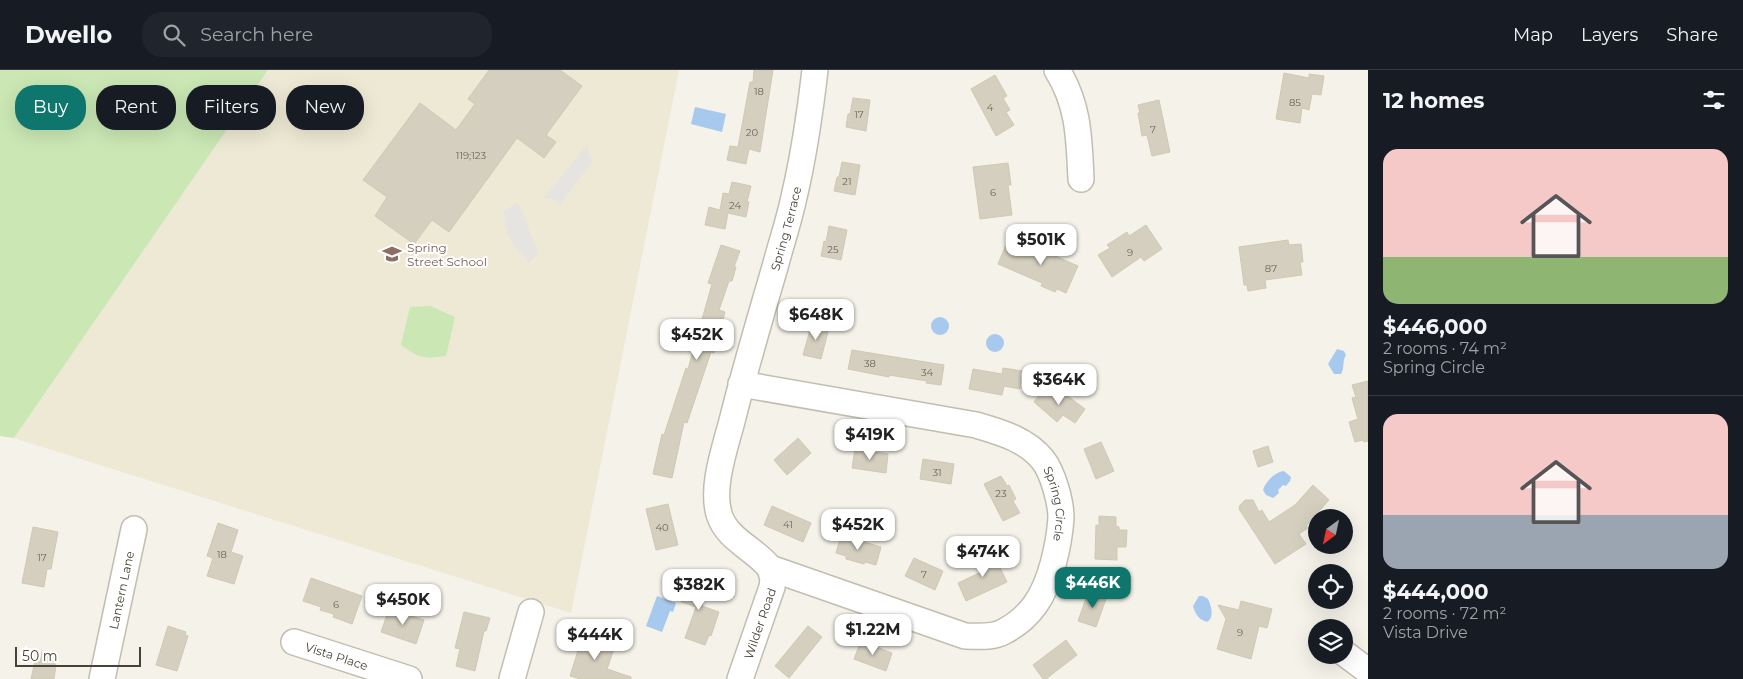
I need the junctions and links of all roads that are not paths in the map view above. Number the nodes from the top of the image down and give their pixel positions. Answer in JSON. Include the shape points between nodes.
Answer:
{"nodes":[{"id":1,"x":815,"y":70,"type":"edge"},
{"id":2,"x":1057,"y":70,"type":"edge"},
{"id":3,"x":1081,"y":179,"type":"dead end"},
{"id":4,"x":742,"y":384,"type":"junction"},
{"id":5,"x":134,"y":529,"type":"dead end"},
{"id":6,"x":770,"y":568,"type":"junction"},
{"id":7,"x":531,"y":612,"type":"dead end"},
{"id":8,"x":294,"y":642,"type":"dead end"},
{"id":9,"x":1353,"y":659,"type":"edge"},
{"id":10,"x":1368,"y":670,"type":"edge"},
{"id":11,"x":102,"y":679,"type":"edge"},
{"id":12,"x":409,"y":679,"type":"edge"},
{"id":13,"x":512,"y":679,"type":"edge"},
{"id":14,"x":740,"y":679,"type":"edge"}],
"edges":[{"from":1,"to":4,"type":"street","name":"Spring Terrace","via":[[794,198]]},
{"from":2,"to":3,"type":"street","via":[[1073,104],[1079,131]]},
{"from":4,"to":6,"type":"street","name":"Spring Circle","via":[[716,493],[719,514],[736,540]]},
{"from":4,"to":6,"type":"street","name":"Spring Circle","via":[[973,424],[1004,434],[1027,445],[1044,461],[1060,506],[1053,564],[1043,592],[1020,621],[990,636],[965,636]]},
{"from":5,"to":11,"type":"street","name":"Lantern Lane"},
{"from":6,"to":14,"type":"street","name":"Wilder Road","via":[[772,587]]},
{"from":7,"to":13,"type":"street"},
{"from":8,"to":12,"type":"street","name":"Vista Place"},
{"from":9,"to":10,"type":"street"}]}
